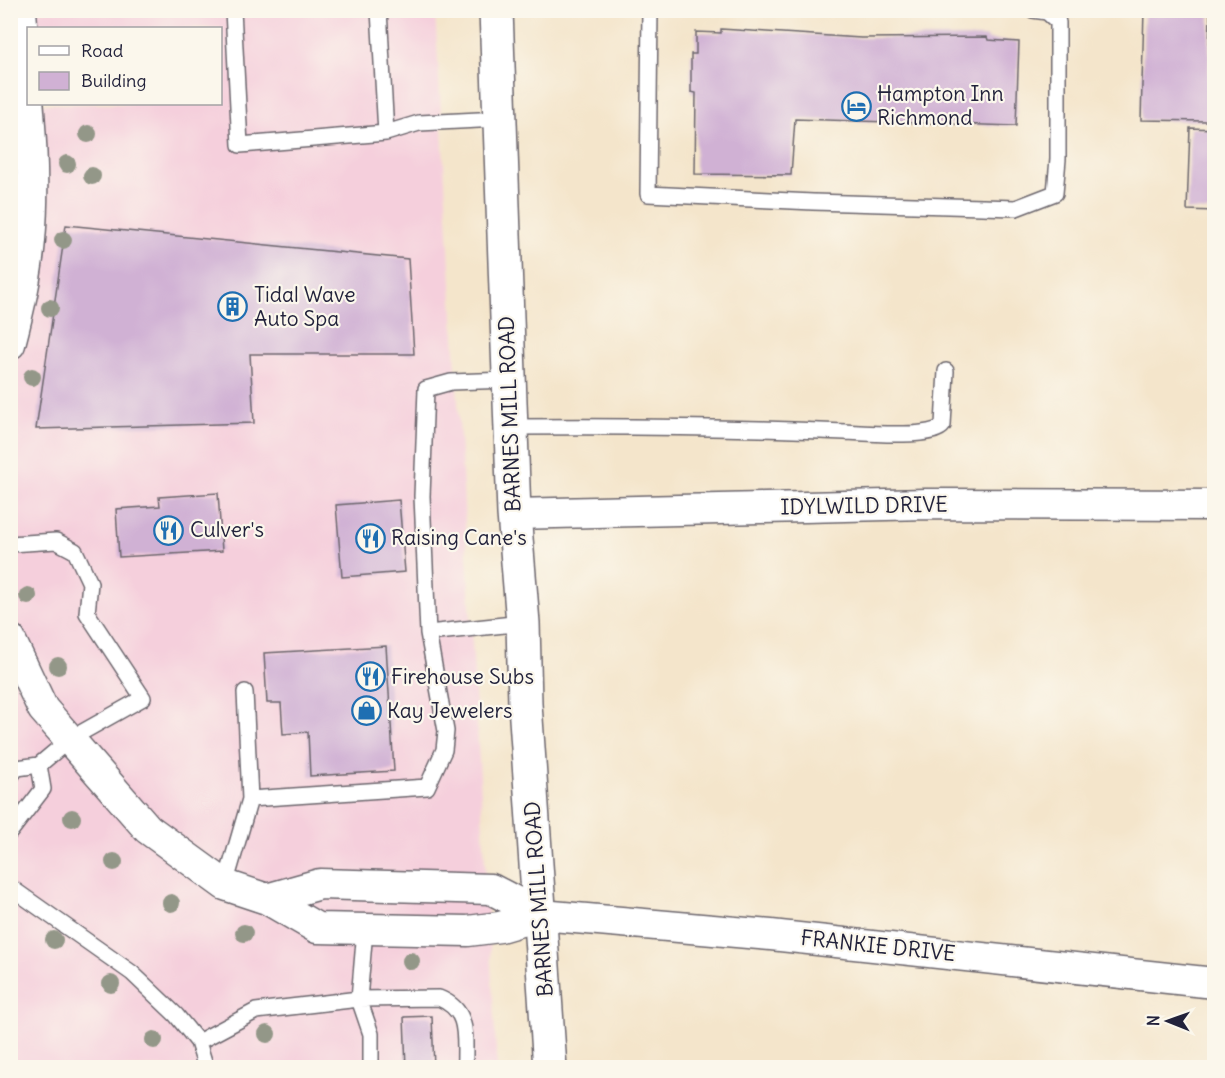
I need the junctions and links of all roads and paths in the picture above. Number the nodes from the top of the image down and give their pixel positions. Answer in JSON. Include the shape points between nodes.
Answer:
{"nodes":[{"id":1,"x":21,"y":10,"type":"edge"},
{"id":2,"x":233,"y":10,"type":"edge"},
{"id":3,"x":379,"y":10,"type":"edge"},
{"id":4,"x":496,"y":10,"type":"edge"},
{"id":5,"x":650,"y":10,"type":"edge"},
{"id":6,"x":1033,"y":10,"type":"edge"},
{"id":7,"x":27,"y":90,"type":"edge"},
{"id":8,"x":28,"y":105,"type":"edge"},
{"id":9,"x":499,"y":119,"type":"junction"},
{"id":10,"x":386,"y":133,"type":"junction"},
{"id":11,"x":10,"y":344,"type":"edge"},
{"id":12,"x":946,"y":371,"type":"dead end"},
{"id":13,"x":508,"y":380,"type":"junction"},
{"id":14,"x":510,"y":427,"type":"junction"},
{"id":15,"x":1215,"y":505,"type":"edge"},
{"id":16,"x":514,"y":514,"type":"junction"},
{"id":17,"x":10,"y":544,"type":"edge"},
{"id":18,"x":523,"y":623,"type":"junction"},
{"id":19,"x":428,"y":633,"type":"junction"},
{"id":20,"x":10,"y":639,"type":"edge"},
{"id":21,"x":245,"y":692,"type":"dead end"},
{"id":22,"x":70,"y":739,"type":"junction"},
{"id":23,"x":39,"y":765,"type":"junction"},
{"id":24,"x":10,"y":777,"type":"edge"},
{"id":25,"x":250,"y":799,"type":"junction"},
{"id":26,"x":10,"y":832,"type":"edge"},
{"id":27,"x":225,"y":885,"type":"junction"},
{"id":28,"x":10,"y":887,"type":"edge"},
{"id":29,"x":267,"y":899,"type":"junction"},
{"id":30,"x":541,"y":915,"type":"junction"},
{"id":31,"x":365,"y":930,"type":"junction"},
{"id":32,"x":1215,"y":983,"type":"edge"},
{"id":33,"x":359,"y":999,"type":"junction"},
{"id":34,"x":198,"y":1042,"type":"junction"},
{"id":35,"x":206,"y":1068,"type":"edge"},
{"id":36,"x":371,"y":1068,"type":"edge"},
{"id":37,"x":465,"y":1068,"type":"edge"},
{"id":38,"x":550,"y":1068,"type":"edge"}],
"edges":[{"from":1,"to":7,"type":"street"},
{"from":2,"to":10,"type":"lane","via":[[240,146]]},
{"from":3,"to":10,"type":"lane"},
{"from":4,"to":9,"type":"street","name":"BARNES MILL ROAD"},
{"from":5,"to":6,"type":"lane","via":[[648,194],[1016,208],[1055,193],[1058,159],[1058,22],[1047,12]]},
{"from":8,"to":11,"type":"street","via":[[31,239],[25,285]]},
{"from":9,"to":10,"type":"lane","via":[[419,123]]},
{"from":9,"to":13,"type":"street","name":"BARNES MILL ROAD"},
{"from":12,"to":14,"type":"lane","via":[[943,425],[934,432]]},
{"from":13,"to":14,"type":"street","name":"BARNES MILL ROAD"},
{"from":13,"to":19,"type":"lane","via":[[451,382],[426,389],[422,496]]},
{"from":14,"to":16,"type":"street","name":"BARNES MILL ROAD"},
{"from":15,"to":16,"type":"street","name":"IDYLWILD DRIVE","via":[[914,505]]},
{"from":16,"to":18,"type":"street","name":"BARNES MILL ROAD"},
{"from":17,"to":22,"type":"lane","via":[[56,541],[75,551],[90,583],[87,614],[143,698]]},
{"from":18,"to":19,"type":"lane"},
{"from":18,"to":30,"type":"street","name":"BARNES MILL ROAD"},
{"from":19,"to":25,"type":"lane","via":[[446,731],[444,750],[427,787]]},
{"from":20,"to":22,"type":"street","via":[[43,709]]},
{"from":21,"to":25,"type":"lane"},
{"from":22,"to":23,"type":"lane"},
{"from":22,"to":27,"type":"street","via":[[148,829]]},
{"from":23,"to":24,"type":"lane","via":[[17,768]]},
{"from":23,"to":26,"type":"lane","via":[[43,789]]},
{"from":25,"to":27,"type":"lane"},
{"from":27,"to":29,"type":"street"},
{"from":28,"to":34,"type":"lane","via":[[132,974],[176,1015]]},
{"from":29,"to":30,"type":"street","via":[[320,884],[491,889]]},
{"from":29,"to":31,"type":"street","via":[[317,928]]},
{"from":30,"to":31,"type":"street","via":[[468,931]]},
{"from":30,"to":32,"type":"street","name":"FRANKIE DRIVE","via":[[771,935]]},
{"from":30,"to":38,"type":"street","name":"BARNES MILL ROAD"},
{"from":31,"to":33,"type":"lane"},
{"from":33,"to":34,"type":"lane","via":[[256,1011]]},
{"from":33,"to":36,"type":"lane","via":[[371,1034]]},
{"from":33,"to":37,"type":"lane","via":[[439,998],[450,1003],[458,1009],[464,1024]]},
{"from":34,"to":35,"type":"lane"}]}
